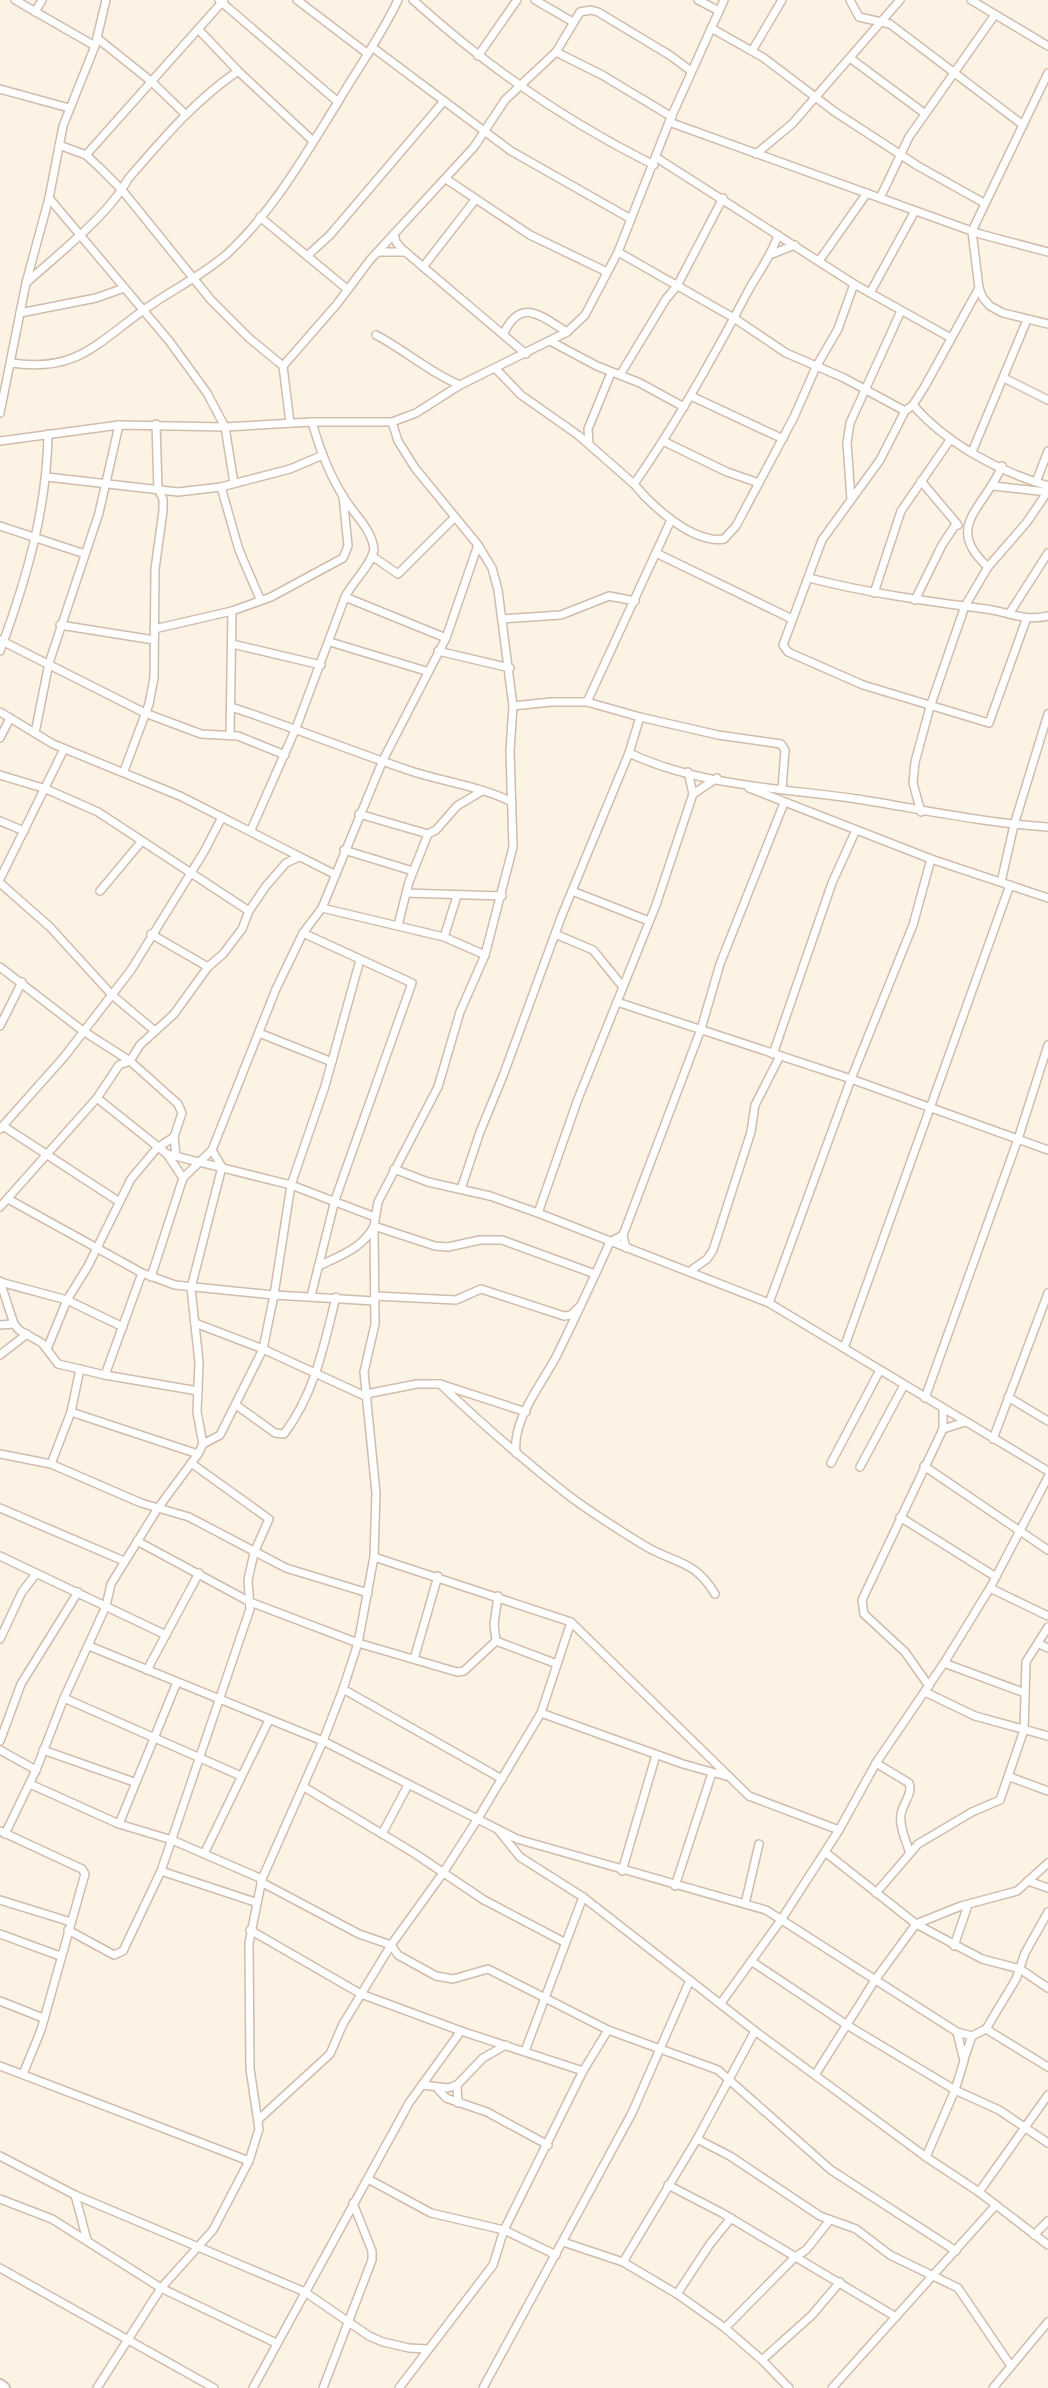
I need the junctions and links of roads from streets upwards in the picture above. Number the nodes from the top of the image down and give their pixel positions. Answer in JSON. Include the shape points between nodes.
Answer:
{"nodes":[{"id":1,"x":15,"y":0,"type":"edge"},
{"id":2,"x":42,"y":0,"type":"edge"},
{"id":3,"x":106,"y":0,"type":"edge"},
{"id":4,"x":297,"y":0,"type":"edge"},
{"id":5,"x":398,"y":0,"type":"edge"},
{"id":6,"x":413,"y":0,"type":"edge"},
{"id":7,"x":517,"y":0,"type":"edge"},
{"id":8,"x":535,"y":0,"type":"edge"},
{"id":9,"x":698,"y":0,"type":"edge"},
{"id":10,"x":724,"y":0,"type":"edge"},
{"id":11,"x":782,"y":0,"type":"edge"},
{"id":12,"x":850,"y":0,"type":"edge"},
{"id":13,"x":900,"y":0,"type":"edge"},
{"id":14,"x":971,"y":0,"type":"edge"},
{"id":15,"x":222,"y":1,"type":"edge"},
{"id":16,"x":719,"y":11,"type":"junction"},
{"id":17,"x":35,"y":12,"type":"junction"},
{"id":18,"x":994,"y":16,"type":"junction"},
{"id":19,"x":573,"y":22,"type":"junction"},
{"id":20,"x":882,"y":22,"type":"junction"},
{"id":21,"x":711,"y":28,"type":"junction"},
{"id":22,"x":199,"y":30,"type":"junction"},
{"id":23,"x":96,"y":42,"type":"junction"},
{"id":24,"x":1048,"y":46,"type":"edge"},
{"id":25,"x":372,"y":47,"type":"junction"},
{"id":26,"x":752,"y":51,"type":"junction"},
{"id":27,"x":556,"y":52,"type":"junction"},
{"id":28,"x":368,"y":54,"type":"junction"},
{"id":29,"x":478,"y":56,"type":"junction"},
{"id":30,"x":850,"y":58,"type":"junction"},
{"id":31,"x":238,"y":71,"type":"junction"},
{"id":32,"x":691,"y":71,"type":"junction"},
{"id":33,"x":952,"y":72,"type":"junction"},
{"id":34,"x":1048,"y":73,"type":"edge"},
{"id":35,"x":152,"y":82,"type":"junction"},
{"id":36,"x":520,"y":87,"type":"junction"},
{"id":37,"x":0,"y":89,"type":"edge"},
{"id":38,"x":816,"y":97,"type":"junction"},
{"id":39,"x":444,"y":101,"type":"junction"},
{"id":40,"x":338,"y":102,"type":"junction"},
{"id":41,"x":69,"y":108,"type":"junction"},
{"id":42,"x":924,"y":113,"type":"junction"},
{"id":43,"x":185,"y":114,"type":"junction"},
{"id":44,"x":671,"y":120,"type":"junction"},
{"id":45,"x":1023,"y":125,"type":"junction"},
{"id":46,"x":484,"y":132,"type":"junction"},
{"id":47,"x":313,"y":141,"type":"junction"},
{"id":48,"x":59,"y":145,"type":"junction"},
{"id":49,"x":900,"y":152,"type":"junction"},
{"id":50,"x":756,"y":154,"type":"junction"},
{"id":51,"x":86,"y":155,"type":"junction"},
{"id":52,"x":655,"y":161,"type":"junction"},
{"id":53,"x":446,"y":179,"type":"junction"},
{"id":54,"x":122,"y":190,"type":"junction"},
{"id":55,"x":867,"y":193,"type":"junction"},
{"id":56,"x":49,"y":198,"type":"junction"},
{"id":57,"x":723,"y":198,"type":"junction"},
{"id":58,"x":880,"y":198,"type":"junction"},
{"id":59,"x":475,"y":200,"type":"junction"},
{"id":60,"x":984,"y":203,"type":"junction"},
{"id":61,"x":915,"y":211,"type":"junction"},
{"id":62,"x":260,"y":217,"type":"junction"},
{"id":63,"x":632,"y":219,"type":"junction"},
{"id":64,"x":972,"y":231,"type":"junction"},
{"id":65,"x":394,"y":234,"type":"junction"},
{"id":66,"x":80,"y":235,"type":"junction"},
{"id":67,"x":778,"y":235,"type":"junction"},
{"id":68,"x":795,"y":246,"type":"junction"},
{"id":69,"x":379,"y":252,"type":"junction"},
{"id":70,"x":406,"y":252,"type":"junction"},
{"id":71,"x":618,"y":252,"type":"junction"},
{"id":72,"x":1048,"y":252,"type":"edge"},
{"id":73,"x":772,"y":254,"type":"junction"},
{"id":74,"x":307,"y":256,"type":"junction"},
{"id":75,"x":819,"y":261,"type":"junction"},
{"id":76,"x":423,"y":267,"type":"junction"},
{"id":77,"x":608,"y":272,"type":"junction"},
{"id":78,"x":195,"y":280,"type":"junction"},
{"id":79,"x":26,"y":283,"type":"junction"},
{"id":80,"x":854,"y":284,"type":"junction"},
{"id":81,"x":677,"y":286,"type":"junction"},
{"id":82,"x":124,"y":288,"type":"junction"},
{"id":83,"x":979,"y":288,"type":"junction"},
{"id":84,"x":347,"y":289,"type":"junction"},
{"id":85,"x":870,"y":293,"type":"junction"},
{"id":86,"x":142,"y":311,"type":"junction"},
{"id":87,"x":901,"y":311,"type":"junction"},
{"id":88,"x":20,"y":314,"type":"junction"},
{"id":89,"x":734,"y":318,"type":"junction"},
{"id":90,"x":1027,"y":320,"type":"junction"},
{"id":91,"x":1048,"y":324,"type":"edge"},
{"id":92,"x":567,"y":332,"type":"junction"},
{"id":93,"x":504,"y":333,"type":"junction"},
{"id":94,"x":376,"y":335,"type":"dead end"},
{"id":95,"x":951,"y":338,"type":"junction"},
{"id":96,"x":550,"y":341,"type":"junction"},
{"id":97,"x":526,"y":354,"type":"junction"},
{"id":98,"x":11,"y":363,"type":"junction"},
{"id":99,"x":283,"y":366,"type":"junction"},
{"id":100,"x":816,"y":367,"type":"junction"},
{"id":101,"x":495,"y":368,"type":"junction"},
{"id":102,"x":611,"y":373,"type":"junction"},
{"id":103,"x":620,"y":375,"type":"junction"},
{"id":104,"x":1004,"y":378,"type":"junction"},
{"id":105,"x":460,"y":385,"type":"junction"},
{"id":106,"x":865,"y":389,"type":"junction"},
{"id":107,"x":691,"y":396,"type":"junction"},
{"id":108,"x":1048,"y":400,"type":"edge"},
{"id":109,"x":913,"y":405,"type":"junction"},
{"id":110,"x":684,"y":406,"type":"junction"},
{"id":111,"x":905,"y":411,"type":"junction"},
{"id":112,"x":0,"y":413,"type":"edge"},
{"id":113,"x":312,"y":422,"type":"junction"},
{"id":114,"x":392,"y":422,"type":"junction"},
{"id":115,"x":290,"y":423,"type":"junction"},
{"id":116,"x":119,"y":424,"type":"junction"},
{"id":117,"x":156,"y":424,"type":"junction"},
{"id":118,"x":225,"y":427,"type":"junction"},
{"id":119,"x":588,"y":429,"type":"junction"},
{"id":120,"x":48,"y":434,"type":"junction"},
{"id":121,"x":578,"y":435,"type":"junction"},
{"id":122,"x":783,"y":439,"type":"junction"},
{"id":123,"x":950,"y":440,"type":"junction"},
{"id":124,"x":0,"y":441,"type":"edge"},
{"id":125,"x":663,"y":441,"type":"junction"},
{"id":126,"x":589,"y":444,"type":"junction"},
{"id":127,"x":1048,"y":451,"type":"edge"},
{"id":128,"x":972,"y":452,"type":"junction"},
{"id":129,"x":323,"y":455,"type":"junction"},
{"id":130,"x":1002,"y":466,"type":"junction"},
{"id":131,"x":47,"y":477,"type":"junction"},
{"id":132,"x":921,"y":481,"type":"junction"},
{"id":133,"x":107,"y":482,"type":"junction"},
{"id":134,"x":1036,"y":482,"type":"junction"},
{"id":135,"x":234,"y":483,"type":"junction"},
{"id":136,"x":759,"y":483,"type":"junction"},
{"id":137,"x":634,"y":484,"type":"junction"},
{"id":138,"x":993,"y":486,"type":"junction"},
{"id":139,"x":1048,"y":486,"type":"edge"},
{"id":140,"x":221,"y":487,"type":"junction"},
{"id":141,"x":158,"y":489,"type":"junction"},
{"id":142,"x":1048,"y":491,"type":"edge"},
{"id":143,"x":343,"y":496,"type":"junction"},
{"id":144,"x":851,"y":499,"type":"junction"},
{"id":145,"x":454,"y":517,"type":"junction"},
{"id":146,"x":671,"y":520,"type":"junction"},
{"id":147,"x":956,"y":524,"type":"junction"},
{"id":148,"x":0,"y":526,"type":"edge"},
{"id":149,"x":966,"y":530,"type":"junction"},
{"id":150,"x":36,"y":536,"type":"junction"},
{"id":151,"x":478,"y":545,"type":"junction"},
{"id":152,"x":1048,"y":553,"type":"edge"},
{"id":153,"x":85,"y":554,"type":"junction"},
{"id":154,"x":656,"y":554,"type":"junction"},
{"id":155,"x":372,"y":556,"type":"junction"},
{"id":156,"x":988,"y":567,"type":"junction"},
{"id":157,"x":809,"y":579,"type":"junction"},
{"id":158,"x":874,"y":593,"type":"junction"},
{"id":159,"x":345,"y":597,"type":"junction"},
{"id":160,"x":260,"y":599,"type":"junction"},
{"id":161,"x":915,"y":600,"type":"junction"},
{"id":162,"x":635,"y":601,"type":"junction"},
{"id":163,"x":965,"y":606,"type":"junction"},
{"id":164,"x":232,"y":611,"type":"junction"},
{"id":165,"x":1009,"y":614,"type":"junction"},
{"id":166,"x":1048,"y":616,"type":"edge"},
{"id":167,"x":502,"y":619,"type":"junction"},
{"id":168,"x":792,"y":619,"type":"junction"},
{"id":169,"x":1026,"y":620,"type":"junction"},
{"id":170,"x":60,"y":625,"type":"junction"},
{"id":171,"x":154,"y":629,"type":"junction"},
{"id":172,"x":446,"y":638,"type":"junction"},
{"id":173,"x":154,"y":640,"type":"junction"},
{"id":174,"x":2,"y":641,"type":"edge"},
{"id":175,"x":330,"y":642,"type":"junction"},
{"id":176,"x":231,"y":644,"type":"junction"},
{"id":177,"x":0,"y":651,"type":"edge"},
{"id":178,"x":438,"y":651,"type":"junction"},
{"id":179,"x":49,"y":663,"type":"junction"},
{"id":180,"x":321,"y":665,"type":"junction"},
{"id":181,"x":510,"y":668,"type":"junction"},
{"id":182,"x":426,"y":671,"type":"junction"},
{"id":183,"x":587,"y":702,"type":"junction"},
{"id":184,"x":513,"y":706,"type":"junction"},
{"id":185,"x":231,"y":707,"type":"junction"},
{"id":186,"x":930,"y":707,"type":"junction"},
{"id":187,"x":0,"y":712,"type":"edge"},
{"id":188,"x":145,"y":713,"type":"junction"},
{"id":189,"x":1048,"y":714,"type":"edge"},
{"id":190,"x":640,"y":717,"type":"junction"},
{"id":191,"x":10,"y":718,"type":"junction"},
{"id":192,"x":296,"y":728,"type":"junction"},
{"id":193,"x":35,"y":733,"type":"junction"},
{"id":194,"x":230,"y":735,"type":"junction"},
{"id":195,"x":0,"y":738,"type":"edge"},
{"id":196,"x":64,"y":749,"type":"junction"},
{"id":197,"x":629,"y":753,"type":"junction"},
{"id":198,"x":285,"y":755,"type":"junction"},
{"id":199,"x":383,"y":760,"type":"junction"},
{"id":200,"x":124,"y":771,"type":"junction"},
{"id":201,"x":688,"y":772,"type":"junction"},
{"id":202,"x":0,"y":775,"type":"edge"},
{"id":203,"x":717,"y":778,"type":"junction"},
{"id":204,"x":741,"y":784,"type":"junction"},
{"id":205,"x":511,"y":785,"type":"junction"},
{"id":206,"x":46,"y":789,"type":"junction"},
{"id":207,"x":782,"y":789,"type":"junction"},
{"id":208,"x":482,"y":791,"type":"junction"},
{"id":209,"x":693,"y":794,"type":"junction"},
{"id":210,"x":498,"y":795,"type":"junction"},
{"id":211,"x":512,"y":802,"type":"junction"},
{"id":212,"x":784,"y":803,"type":"junction"},
{"id":213,"x":921,"y":812,"type":"junction"},
{"id":214,"x":359,"y":814,"type":"junction"},
{"id":215,"x":222,"y":817,"type":"junction"},
{"id":216,"x":0,"y":820,"type":"edge"},
{"id":217,"x":1014,"y":825,"type":"junction"},
{"id":218,"x":1048,"y":827,"type":"edge"},
{"id":219,"x":251,"y":830,"type":"junction"},
{"id":220,"x":856,"y":830,"type":"junction"},
{"id":221,"x":24,"y":831,"type":"junction"},
{"id":222,"x":428,"y":834,"type":"junction"},
{"id":223,"x":141,"y":842,"type":"junction"},
{"id":224,"x":344,"y":850,"type":"junction"},
{"id":225,"x":289,"y":851,"type":"junction"},
{"id":226,"x":299,"y":856,"type":"junction"},
{"id":227,"x":931,"y":859,"type":"junction"},
{"id":228,"x":286,"y":863,"type":"junction"},
{"id":229,"x":413,"y":871,"type":"junction"},
{"id":230,"x":192,"y":872,"type":"junction"},
{"id":231,"x":334,"y":874,"type":"junction"},
{"id":232,"x":0,"y":881,"type":"edge"},
{"id":233,"x":1001,"y":882,"type":"junction"},
{"id":234,"x":1010,"y":885,"type":"junction"},
{"id":235,"x":100,"y":891,"type":"dead end"},
{"id":236,"x":572,"y":891,"type":"junction"},
{"id":237,"x":406,"y":894,"type":"junction"},
{"id":238,"x":457,"y":896,"type":"junction"},
{"id":239,"x":502,"y":896,"type":"junction"},
{"id":240,"x":1048,"y":898,"type":"edge"},
{"id":241,"x":322,"y":908,"type":"junction"},
{"id":242,"x":249,"y":911,"type":"junction"},
{"id":243,"x":649,"y":921,"type":"junction"},
{"id":244,"x":398,"y":925,"type":"junction"},
{"id":245,"x":303,"y":933,"type":"junction"},
{"id":246,"x":151,"y":934,"type":"junction"},
{"id":247,"x":555,"y":934,"type":"junction"},
{"id":248,"x":444,"y":938,"type":"junction"},
{"id":249,"x":485,"y":955,"type":"junction"},
{"id":250,"x":360,"y":960,"type":"junction"},
{"id":251,"x":0,"y":967,"type":"edge"},
{"id":252,"x":208,"y":967,"type":"junction"},
{"id":253,"x":22,"y":982,"type":"junction"},
{"id":254,"x":623,"y":987,"type":"junction"},
{"id":255,"x":112,"y":995,"type":"junction"},
{"id":256,"x":617,"y":1002,"type":"junction"},
{"id":257,"x":0,"y":1026,"type":"edge"},
{"id":258,"x":701,"y":1029,"type":"junction"},
{"id":259,"x":155,"y":1030,"type":"junction"},
{"id":260,"x":83,"y":1031,"type":"junction"},
{"id":261,"x":259,"y":1033,"type":"junction"},
{"id":262,"x":1048,"y":1045,"type":"edge"},
{"id":263,"x":776,"y":1055,"type":"junction"},
{"id":264,"x":129,"y":1061,"type":"junction"},
{"id":265,"x":332,"y":1062,"type":"junction"},
{"id":266,"x":850,"y":1079,"type":"junction"},
{"id":267,"x":96,"y":1098,"type":"junction"},
{"id":268,"x":931,"y":1107,"type":"junction"},
{"id":269,"x":2,"y":1127,"type":"edge"},
{"id":270,"x":174,"y":1137,"type":"junction"},
{"id":271,"x":1018,"y":1139,"type":"junction"},
{"id":272,"x":157,"y":1148,"type":"junction"},
{"id":273,"x":212,"y":1150,"type":"junction"},
{"id":274,"x":1048,"y":1150,"type":"edge"},
{"id":275,"x":167,"y":1154,"type":"junction"},
{"id":276,"x":48,"y":1155,"type":"junction"},
{"id":277,"x":176,"y":1156,"type":"junction"},
{"id":278,"x":199,"y":1162,"type":"junction"},
{"id":279,"x":222,"y":1167,"type":"junction"},
{"id":280,"x":394,"y":1169,"type":"junction"},
{"id":281,"x":183,"y":1178,"type":"junction"},
{"id":282,"x":291,"y":1185,"type":"junction"},
{"id":283,"x":461,"y":1189,"type":"junction"},
{"id":284,"x":8,"y":1199,"type":"junction"},
{"id":285,"x":334,"y":1200,"type":"junction"},
{"id":286,"x":118,"y":1201,"type":"junction"},
{"id":287,"x":0,"y":1207,"type":"edge"},
{"id":288,"x":538,"y":1213,"type":"junction"},
{"id":289,"x":375,"y":1217,"type":"junction"},
{"id":290,"x":374,"y":1226,"type":"junction"},
{"id":291,"x":623,"y":1235,"type":"junction"},
{"id":292,"x":610,"y":1242,"type":"junction"},
{"id":293,"x":98,"y":1246,"type":"junction"},
{"id":294,"x":626,"y":1248,"type":"junction"},
{"id":295,"x":319,"y":1266,"type":"junction"},
{"id":296,"x":690,"y":1271,"type":"junction"},
{"id":297,"x":142,"y":1273,"type":"junction"},
{"id":298,"x":595,"y":1274,"type":"junction"},
{"id":299,"x":151,"y":1277,"type":"junction"},
{"id":300,"x":0,"y":1282,"type":"edge"},
{"id":301,"x":191,"y":1288,"type":"junction"},
{"id":302,"x":1048,"y":1293,"type":"edge"},
{"id":303,"x":274,"y":1295,"type":"junction"},
{"id":304,"x":311,"y":1296,"type":"junction"},
{"id":305,"x":336,"y":1297,"type":"junction"},
{"id":306,"x":375,"y":1298,"type":"junction"},
{"id":307,"x":67,"y":1300,"type":"junction"},
{"id":308,"x":770,"y":1303,"type":"junction"},
{"id":309,"x":582,"y":1304,"type":"junction"},
{"id":310,"x":195,"y":1323,"type":"junction"},
{"id":311,"x":14,"y":1324,"type":"junction"},
{"id":312,"x":0,"y":1325,"type":"edge"},
{"id":313,"x":123,"y":1327,"type":"junction"},
{"id":314,"x":27,"y":1334,"type":"junction"},
{"id":315,"x":844,"y":1348,"type":"junction"},
{"id":316,"x":47,"y":1349,"type":"junction"},
{"id":317,"x":263,"y":1349,"type":"junction"},
{"id":318,"x":0,"y":1354,"type":"edge"},
{"id":319,"x":80,"y":1369,"type":"junction"},
{"id":320,"x":880,"y":1370,"type":"junction"},
{"id":321,"x":105,"y":1375,"type":"junction"},
{"id":322,"x":316,"y":1376,"type":"junction"},
{"id":323,"x":440,"y":1384,"type":"junction"},
{"id":324,"x":904,"y":1385,"type":"junction"},
{"id":325,"x":198,"y":1391,"type":"junction"},
{"id":326,"x":366,"y":1396,"type":"junction"},
{"id":327,"x":1008,"y":1397,"type":"junction"},
{"id":328,"x":925,"y":1398,"type":"junction"},
{"id":329,"x":236,"y":1405,"type":"junction"},
{"id":330,"x":943,"y":1409,"type":"junction"},
{"id":331,"x":72,"y":1412,"type":"junction"},
{"id":332,"x":526,"y":1412,"type":"junction"},
{"id":333,"x":1048,"y":1421,"type":"edge"},
{"id":334,"x":965,"y":1422,"type":"junction"},
{"id":335,"x":943,"y":1429,"type":"junction"},
{"id":336,"x":993,"y":1439,"type":"junction"},
{"id":337,"x":202,"y":1444,"type":"junction"},
{"id":338,"x":516,"y":1453,"type":"junction"},
{"id":339,"x":0,"y":1454,"type":"edge"},
{"id":340,"x":198,"y":1454,"type":"junction"},
{"id":341,"x":191,"y":1463,"type":"junction"},
{"id":342,"x":831,"y":1463,"type":"dead end"},
{"id":343,"x":51,"y":1464,"type":"junction"},
{"id":344,"x":924,"y":1466,"type":"junction"},
{"id":345,"x":860,"y":1467,"type":"dead end"},
{"id":346,"x":1048,"y":1472,"type":"edge"},
{"id":347,"x":1048,"y":1477,"type":"edge"},
{"id":348,"x":0,"y":1508,"type":"edge"},
{"id":349,"x":158,"y":1508,"type":"junction"},
{"id":350,"x":900,"y":1517,"type":"junction"},
{"id":351,"x":1020,"y":1531,"type":"junction"},
{"id":352,"x":137,"y":1540,"type":"junction"},
{"id":353,"x":1048,"y":1550,"type":"edge"},
{"id":354,"x":254,"y":1553,"type":"junction"},
{"id":355,"x":0,"y":1556,"type":"edge"},
{"id":356,"x":374,"y":1557,"type":"junction"},
{"id":357,"x":124,"y":1561,"type":"junction"},
{"id":358,"x":199,"y":1573,"type":"junction"},
{"id":359,"x":36,"y":1574,"type":"junction"},
{"id":360,"x":438,"y":1576,"type":"junction"},
{"id":361,"x":996,"y":1577,"type":"junction"},
{"id":362,"x":990,"y":1588,"type":"junction"},
{"id":363,"x":78,"y":1592,"type":"junction"},
{"id":364,"x":368,"y":1593,"type":"junction"},
{"id":365,"x":715,"y":1594,"type":"dead end"},
{"id":366,"x":498,"y":1596,"type":"junction"},
{"id":367,"x":250,"y":1602,"type":"junction"},
{"id":368,"x":106,"y":1606,"type":"junction"},
{"id":369,"x":1048,"y":1617,"type":"edge"},
{"id":370,"x":571,"y":1622,"type":"junction"},
{"id":371,"x":1048,"y":1627,"type":"edge"},
{"id":372,"x":166,"y":1635,"type":"junction"},
{"id":373,"x":0,"y":1639,"type":"edge"},
{"id":374,"x":496,"y":1641,"type":"junction"},
{"id":375,"x":357,"y":1643,"type":"junction"},
{"id":376,"x":1039,"y":1644,"type":"junction"},
{"id":377,"x":89,"y":1646,"type":"junction"},
{"id":378,"x":1048,"y":1648,"type":"edge"},
{"id":379,"x":414,"y":1659,"type":"junction"},
{"id":380,"x":557,"y":1664,"type":"junction"},
{"id":381,"x":944,"y":1664,"type":"junction"},
{"id":382,"x":147,"y":1670,"type":"junction"},
{"id":383,"x":177,"y":1682,"type":"junction"},
{"id":384,"x":344,"y":1689,"type":"junction"},
{"id":385,"x":927,"y":1689,"type":"junction"},
{"id":386,"x":1025,"y":1693,"type":"junction"},
{"id":387,"x":64,"y":1698,"type":"junction"},
{"id":388,"x":221,"y":1699,"type":"junction"},
{"id":389,"x":541,"y":1713,"type":"junction"},
{"id":390,"x":269,"y":1720,"type":"junction"},
{"id":391,"x":1024,"y":1730,"type":"junction"},
{"id":392,"x":153,"y":1736,"type":"junction"},
{"id":393,"x":1048,"y":1736,"type":"edge"},
{"id":394,"x":0,"y":1741,"type":"edge"},
{"id":395,"x":323,"y":1742,"type":"junction"},
{"id":396,"x":0,"y":1750,"type":"edge"},
{"id":397,"x":43,"y":1750,"type":"junction"},
{"id":398,"x":656,"y":1755,"type":"junction"},
{"id":399,"x":199,"y":1758,"type":"junction"},
{"id":400,"x":876,"y":1763,"type":"junction"},
{"id":401,"x":36,"y":1770,"type":"junction"},
{"id":402,"x":712,"y":1773,"type":"junction"},
{"id":403,"x":241,"y":1776,"type":"junction"},
{"id":404,"x":727,"y":1777,"type":"junction"},
{"id":405,"x":1010,"y":1777,"type":"junction"},
{"id":406,"x":502,"y":1779,"type":"junction"},
{"id":407,"x":134,"y":1782,"type":"junction"},
{"id":408,"x":30,"y":1784,"type":"junction"},
{"id":409,"x":408,"y":1785,"type":"junction"},
{"id":410,"x":304,"y":1787,"type":"junction"},
{"id":411,"x":1048,"y":1791,"type":"edge"},
{"id":412,"x":477,"y":1820,"type":"junction"},
{"id":413,"x":118,"y":1824,"type":"junction"},
{"id":414,"x":498,"y":1830,"type":"junction"},
{"id":415,"x":839,"y":1830,"type":"junction"},
{"id":416,"x":3,"y":1832,"type":"edge"},
{"id":417,"x":382,"y":1834,"type":"junction"},
{"id":418,"x":172,"y":1840,"type":"junction"},
{"id":419,"x":759,"y":1844,"type":"dead end"},
{"id":420,"x":825,"y":1851,"type":"junction"},
{"id":421,"x":909,"y":1851,"type":"junction"},
{"id":422,"x":204,"y":1854,"type":"junction"},
{"id":423,"x":1048,"y":1863,"type":"edge"},
{"id":424,"x":161,"y":1871,"type":"junction"},
{"id":425,"x":622,"y":1871,"type":"junction"},
{"id":426,"x":443,"y":1873,"type":"junction"},
{"id":427,"x":261,"y":1880,"type":"junction"},
{"id":428,"x":1028,"y":1881,"type":"junction"},
{"id":429,"x":675,"y":1886,"type":"junction"},
{"id":430,"x":1048,"y":1888,"type":"edge"},
{"id":431,"x":876,"y":1893,"type":"junction"},
{"id":432,"x":583,"y":1897,"type":"junction"},
{"id":433,"x":0,"y":1900,"type":"edge"},
{"id":434,"x":255,"y":1902,"type":"junction"},
{"id":435,"x":745,"y":1904,"type":"junction"},
{"id":436,"x":968,"y":1905,"type":"junction"},
{"id":437,"x":1048,"y":1912,"type":"edge"},
{"id":438,"x":781,"y":1920,"type":"junction"},
{"id":439,"x":70,"y":1922,"type":"junction"},
{"id":440,"x":916,"y":1924,"type":"junction"},
{"id":441,"x":1038,"y":1928,"type":"junction"},
{"id":442,"x":68,"y":1930,"type":"junction"},
{"id":443,"x":250,"y":1930,"type":"junction"},
{"id":444,"x":1048,"y":1933,"type":"edge"},
{"id":445,"x":0,"y":1934,"type":"edge"},
{"id":446,"x":564,"y":1942,"type":"junction"},
{"id":447,"x":391,"y":1945,"type":"junction"},
{"id":448,"x":954,"y":1946,"type":"junction"},
{"id":449,"x":60,"y":1956,"type":"junction"},
{"id":450,"x":751,"y":1961,"type":"junction"},
{"id":451,"x":1020,"y":1969,"type":"junction"},
{"id":452,"x":690,"y":1980,"type":"junction"},
{"id":453,"x":875,"y":1980,"type":"junction"},
{"id":454,"x":1048,"y":1988,"type":"edge"},
{"id":455,"x":361,"y":1994,"type":"junction"},
{"id":456,"x":544,"y":1997,"type":"junction"},
{"id":457,"x":0,"y":2001,"type":"edge"},
{"id":458,"x":721,"y":2003,"type":"junction"},
{"id":459,"x":43,"y":2018,"type":"junction"},
{"id":460,"x":847,"y":2025,"type":"junction"},
{"id":461,"x":986,"y":2029,"type":"junction"},
{"id":462,"x":608,"y":2030,"type":"junction"},
{"id":463,"x":461,"y":2031,"type":"junction"},
{"id":464,"x":755,"y":2031,"type":"junction"},
{"id":465,"x":957,"y":2032,"type":"junction"},
{"id":466,"x":972,"y":2036,"type":"junction"},
{"id":467,"x":506,"y":2045,"type":"junction"},
{"id":468,"x":660,"y":2049,"type":"junction"},
{"id":469,"x":525,"y":2051,"type":"junction"},
{"id":470,"x":964,"y":2061,"type":"junction"},
{"id":471,"x":0,"y":2066,"type":"edge"},
{"id":472,"x":1048,"y":2067,"type":"edge"},
{"id":473,"x":583,"y":2071,"type":"junction"},
{"id":474,"x":23,"y":2074,"type":"junction"},
{"id":475,"x":815,"y":2075,"type":"junction"},
{"id":476,"x":730,"y":2079,"type":"junction"},
{"id":477,"x":423,"y":2085,"type":"junction"},
{"id":478,"x":456,"y":2085,"type":"junction"},
{"id":479,"x":436,"y":2088,"type":"junction"},
{"id":480,"x":956,"y":2090,"type":"junction"},
{"id":481,"x":1048,"y":2095,"type":"edge"},
{"id":482,"x":458,"y":2103,"type":"junction"},
{"id":483,"x":259,"y":2119,"type":"junction"},
{"id":484,"x":1026,"y":2127,"type":"junction"},
{"id":485,"x":697,"y":2139,"type":"junction"},
{"id":486,"x":1048,"y":2143,"type":"edge"},
{"id":487,"x":548,"y":2145,"type":"junction"},
{"id":488,"x":0,"y":2156,"type":"edge"},
{"id":489,"x":926,"y":2157,"type":"junction"},
{"id":490,"x":249,"y":2161,"type":"junction"},
{"id":491,"x":368,"y":2179,"type":"junction"},
{"id":492,"x":668,"y":2185,"type":"junction"},
{"id":493,"x":979,"y":2192,"type":"junction"},
{"id":494,"x":75,"y":2195,"type":"junction"},
{"id":495,"x":0,"y":2199,"type":"edge"},
{"id":496,"x":353,"y":2204,"type":"junction"},
{"id":497,"x":996,"y":2205,"type":"junction"},
{"id":498,"x":731,"y":2218,"type":"junction"},
{"id":499,"x":830,"y":2220,"type":"junction"},
{"id":500,"x":1048,"y":2221,"type":"edge"},
{"id":501,"x":504,"y":2230,"type":"junction"},
{"id":502,"x":1034,"y":2235,"type":"junction"},
{"id":503,"x":87,"y":2240,"type":"junction"},
{"id":504,"x":562,"y":2242,"type":"junction"},
{"id":505,"x":1048,"y":2245,"type":"edge"},
{"id":506,"x":197,"y":2247,"type":"junction"},
{"id":507,"x":956,"y":2252,"type":"junction"},
{"id":508,"x":556,"y":2255,"type":"junction"},
{"id":509,"x":795,"y":2257,"type":"junction"},
{"id":510,"x":623,"y":2262,"type":"junction"},
{"id":511,"x":0,"y":2268,"type":"edge"},
{"id":512,"x":933,"y":2277,"type":"junction"},
{"id":513,"x":840,"y":2282,"type":"junction"},
{"id":514,"x":160,"y":2288,"type":"junction"},
{"id":515,"x":305,"y":2292,"type":"junction"},
{"id":516,"x":677,"y":2294,"type":"junction"},
{"id":517,"x":896,"y":2317,"type":"junction"},
{"id":518,"x":348,"y":2320,"type":"junction"},
{"id":519,"x":1048,"y":2322,"type":"edge"},
{"id":520,"x":725,"y":2328,"type":"junction"},
{"id":521,"x":128,"y":2341,"type":"junction"},
{"id":522,"x":276,"y":2343,"type":"junction"},
{"id":523,"x":427,"y":2349,"type":"junction"},
{"id":524,"x":762,"y":2360,"type":"junction"},
{"id":525,"x":1011,"y":2366,"type":"junction"},
{"id":526,"x":0,"y":2385,"type":"edge"},
{"id":527,"x":4,"y":2388,"type":"edge"},
{"id":528,"x":97,"y":2388,"type":"edge"},
{"id":529,"x":214,"y":2388,"type":"edge"},
{"id":530,"x":253,"y":2388,"type":"edge"},
{"id":531,"x":323,"y":2388,"type":"edge"},
{"id":532,"x":399,"y":2388,"type":"edge"},
{"id":533,"x":483,"y":2388,"type":"edge"},
{"id":534,"x":789,"y":2388,"type":"edge"},
{"id":535,"x":832,"y":2388,"type":"edge"},
{"id":536,"x":993,"y":2388,"type":"edge"}],
"edges":[{"from":1,"to":17,"type":"street"},
{"from":2,"to":17,"type":"street"},
{"from":3,"to":23,"type":"street"},
{"from":4,"to":28,"type":"street"},
{"from":5,"to":25,"type":"street"},
{"from":6,"to":29,"type":"street"},
{"from":7,"to":29,"type":"street"},
{"from":8,"to":19,"type":"street"},
{"from":9,"to":16,"type":"street"},
{"from":10,"to":16,"type":"street"},
{"from":11,"to":26,"type":"street"},
{"from":12,"to":20,"type":"street","via":[[859,16]]},
{"from":13,"to":20,"type":"street"},
{"from":14,"to":18,"type":"street"},
{"from":15,"to":22,"type":"street"},
{"from":15,"to":40,"type":"street"},
{"from":16,"to":21,"type":"street"},
{"from":17,"to":23,"type":"street"},
{"from":18,"to":24,"type":"street"},
{"from":18,"to":33,"type":"street"},
{"from":19,"to":27,"type":"street"},
{"from":19,"to":32,"type":"street","via":[[585,10],[598,12]]},
{"from":20,"to":30,"type":"street"},
{"from":20,"to":33,"type":"street","via":[[897,28]]},
{"from":21,"to":26,"type":"street"},
{"from":21,"to":32,"type":"street"},
{"from":22,"to":31,"type":"street"},
{"from":22,"to":35,"type":"street"},
{"from":23,"to":35,"type":"street"},
{"from":23,"to":41,"type":"street"},
{"from":25,"to":28,"type":"street"},
{"from":25,"to":39,"type":"street"},
{"from":26,"to":38,"type":"street"},
{"from":27,"to":36,"type":"street"},
{"from":27,"to":44,"type":"street","via":[[602,75]]},
{"from":28,"to":40,"type":"street"},
{"from":29,"to":36,"type":"street"},
{"from":30,"to":38,"type":"street"},
{"from":30,"to":42,"type":"street"},
{"from":31,"to":43,"type":"street"},
{"from":31,"to":47,"type":"street"},
{"from":32,"to":44,"type":"street"},
{"from":33,"to":42,"type":"street"},
{"from":33,"to":45,"type":"street"},
{"from":34,"to":45,"type":"street"},
{"from":35,"to":43,"type":"street"},
{"from":35,"to":51,"type":"street"},
{"from":36,"to":46,"type":"street","via":[[494,113]]},
{"from":36,"to":52,"type":"street","via":[[599,137]]},
{"from":37,"to":41,"type":"street"},
{"from":38,"to":49,"type":"street"},
{"from":38,"to":50,"type":"street","via":[[792,124]]},
{"from":39,"to":46,"type":"street"},
{"from":39,"to":74,"type":"street","via":[[330,235]]},
{"from":40,"to":47,"type":"street"},
{"from":41,"to":48,"type":"street"},
{"from":42,"to":49,"type":"street"},
{"from":43,"to":54,"type":"street"},
{"from":44,"to":50,"type":"street"},
{"from":44,"to":52,"type":"street"},
{"from":45,"to":60,"type":"street"},
{"from":46,"to":53,"type":"street"},
{"from":46,"to":63,"type":"street","via":[[520,157]]},
{"from":47,"to":62,"type":"street","via":[[280,195]]},
{"from":48,"to":51,"type":"street"},
{"from":48,"to":56,"type":"street"},
{"from":49,"to":58,"type":"street"},
{"from":49,"to":60,"type":"street"},
{"from":50,"to":55,"type":"street"},
{"from":51,"to":54,"type":"street"},
{"from":52,"to":57,"type":"street"},
{"from":52,"to":63,"type":"street"},
{"from":53,"to":59,"type":"street"},
{"from":53,"to":65,"type":"street"},
{"from":54,"to":66,"type":"street"},
{"from":54,"to":78,"type":"street"},
{"from":55,"to":58,"type":"street"},
{"from":55,"to":75,"type":"street"},
{"from":56,"to":66,"type":"street"},
{"from":56,"to":79,"type":"street"},
{"from":57,"to":67,"type":"street"},
{"from":57,"to":81,"type":"street"},
{"from":58,"to":61,"type":"street"},
{"from":59,"to":76,"type":"street"},
{"from":59,"to":77,"type":"street","via":[[530,235]]},
{"from":60,"to":64,"type":"street"},
{"from":61,"to":64,"type":"street"},
{"from":61,"to":85,"type":"street"},
{"from":62,"to":74,"type":"street"},
{"from":62,"to":78,"type":"street","via":[[230,251]]},
{"from":63,"to":71,"type":"street"},
{"from":64,"to":72,"type":"street"},
{"from":64,"to":83,"type":"street"},
{"from":65,"to":69,"type":"street"},
{"from":65,"to":70,"type":"street"},
{"from":66,"to":79,"type":"street"},
{"from":66,"to":82,"type":"street"},
{"from":67,"to":68,"type":"street"},
{"from":67,"to":73,"type":"street"},
{"from":68,"to":73,"type":"street"},
{"from":68,"to":75,"type":"street"},
{"from":69,"to":70,"type":"street"},
{"from":69,"to":84,"type":"street"},
{"from":70,"to":76,"type":"street"},
{"from":71,"to":77,"type":"street"},
{"from":71,"to":81,"type":"street"},
{"from":73,"to":89,"type":"street"},
{"from":74,"to":84,"type":"street"},
{"from":75,"to":80,"type":"street"},
{"from":76,"to":93,"type":"street"},
{"from":77,"to":92,"type":"street","via":[[585,315]]},
{"from":78,"to":86,"type":"street"},
{"from":78,"to":99,"type":"street","via":[[249,338]]},
{"from":79,"to":88,"type":"street"},
{"from":80,"to":85,"type":"street"},
{"from":80,"to":100,"type":"street","via":[[838,329]]},
{"from":81,"to":89,"type":"street"},
{"from":81,"to":103,"type":"street"},
{"from":82,"to":86,"type":"street"},
{"from":82,"to":88,"type":"street"},
{"from":83,"to":90,"type":"street","via":[[990,306]]},
{"from":83,"to":95,"type":"street"},
{"from":84,"to":99,"type":"street"},
{"from":85,"to":87,"type":"street"},
{"from":86,"to":98,"type":"street","via":[[92,349],[66,362],[50,366]]},
{"from":86,"to":118,"type":"street","via":[[194,374]]},
{"from":87,"to":95,"type":"street"},
{"from":87,"to":106,"type":"street"},
{"from":88,"to":98,"type":"street"},
{"from":89,"to":100,"type":"street","via":[[772,345]]},
{"from":89,"to":107,"type":"street"},
{"from":90,"to":91,"type":"street"},
{"from":90,"to":104,"type":"street"},
{"from":92,"to":93,"type":"street","via":[[527,311],[510,319]]},
{"from":92,"to":96,"type":"street"},
{"from":93,"to":97,"type":"street"},
{"from":94,"to":105,"type":"street"},
{"from":95,"to":109,"type":"street"},
{"from":96,"to":97,"type":"street"},
{"from":96,"to":102,"type":"street"},
{"from":97,"to":101,"type":"street"},
{"from":98,"to":112,"type":"street"},
{"from":99,"to":115,"type":"street"},
{"from":100,"to":106,"type":"street"},
{"from":100,"to":122,"type":"street"},
{"from":101,"to":105,"type":"street"},
{"from":101,"to":121,"type":"street","via":[[537,408]]},
{"from":102,"to":103,"type":"street"},
{"from":102,"to":119,"type":"street"},
{"from":103,"to":110,"type":"street"},
{"from":104,"to":108,"type":"street"},
{"from":104,"to":128,"type":"street"},
{"from":105,"to":114,"type":"street","via":[[416,413]]},
{"from":106,"to":111,"type":"street"},
{"from":106,"to":144,"type":"street","via":[[850,423],[847,443]]},
{"from":107,"to":110,"type":"street"},
{"from":107,"to":122,"type":"street"},
{"from":109,"to":111,"type":"street"},
{"from":109,"to":123,"type":"street"},
{"from":110,"to":125,"type":"street"},
{"from":111,"to":144,"type":"street","via":[[880,460]]},
{"from":113,"to":114,"type":"street"},
{"from":113,"to":115,"type":"street"},
{"from":113,"to":129,"type":"street"},
{"from":114,"to":145,"type":"street","via":[[398,441],[415,468]]},
{"from":115,"to":118,"type":"street"},
{"from":116,"to":117,"type":"street"},
{"from":116,"to":120,"type":"street"},
{"from":116,"to":133,"type":"street"},
{"from":117,"to":118,"type":"street"},
{"from":117,"to":141,"type":"street"},
{"from":118,"to":135,"type":"street"},
{"from":119,"to":121,"type":"street"},
{"from":119,"to":126,"type":"street"},
{"from":120,"to":124,"type":"street"},
{"from":120,"to":131,"type":"street"},
{"from":121,"to":126,"type":"street"},
{"from":122,"to":136,"type":"street"},
{"from":123,"to":128,"type":"street"},
{"from":123,"to":132,"type":"street"},
{"from":125,"to":136,"type":"street"},
{"from":125,"to":137,"type":"street"},
{"from":126,"to":137,"type":"street"},
{"from":127,"to":134,"type":"street"},
{"from":128,"to":130,"type":"street"},
{"from":129,"to":135,"type":"street","via":[[290,469]]},
{"from":129,"to":143,"type":"street"},
{"from":130,"to":134,"type":"street"},
{"from":130,"to":138,"type":"street"},
{"from":131,"to":133,"type":"street"},
{"from":131,"to":150,"type":"street"},
{"from":132,"to":147,"type":"street"},
{"from":132,"to":158,"type":"street","via":[[901,511]]},
{"from":133,"to":141,"type":"street"},
{"from":133,"to":153,"type":"street"},
{"from":134,"to":139,"type":"street"},
{"from":135,"to":140,"type":"street"},
{"from":136,"to":146,"type":"street","via":[[736,526],[724,539],[715,541]]},
{"from":137,"to":146,"type":"street"},
{"from":138,"to":142,"type":"street"},
{"from":138,"to":149,"type":"street"},
{"from":140,"to":141,"type":"street","via":[[178,492]]},
{"from":140,"to":160,"type":"street","via":[[239,550]]},
{"from":141,"to":171,"type":"street","via":[[164,512],[154,569]]},
{"from":142,"to":156,"type":"street"},
{"from":143,"to":155,"type":"street","via":[[372,542]]},
{"from":143,"to":160,"type":"street","via":[[348,546],[345,555],[271,597]]},
{"from":144,"to":157,"type":"street","via":[[822,540]]},
{"from":145,"to":151,"type":"street"},
{"from":145,"to":155,"type":"street","via":[[398,574]]},
{"from":146,"to":154,"type":"street"},
{"from":147,"to":149,"type":"street"},
{"from":147,"to":161,"type":"street"},
{"from":148,"to":150,"type":"street"},
{"from":149,"to":156,"type":"street","via":[[976,556]]},
{"from":150,"to":153,"type":"street"},
{"from":150,"to":174,"type":"street"},
{"from":151,"to":167,"type":"street","via":[[492,568]]},
{"from":151,"to":172,"type":"street"},
{"from":152,"to":165,"type":"street"},
{"from":153,"to":170,"type":"street"},
{"from":154,"to":162,"type":"street"},
{"from":154,"to":168,"type":"street"},
{"from":155,"to":159,"type":"street"},
{"from":156,"to":163,"type":"street"},
{"from":157,"to":158,"type":"street"},
{"from":157,"to":168,"type":"street"},
{"from":158,"to":161,"type":"street"},
{"from":159,"to":172,"type":"street"},
{"from":159,"to":175,"type":"street"},
{"from":160,"to":164,"type":"street"},
{"from":161,"to":163,"type":"street"},
{"from":162,"to":167,"type":"street","via":[[609,596],[561,615]]},
{"from":162,"to":183,"type":"street"},
{"from":163,"to":165,"type":"street"},
{"from":163,"to":186,"type":"street"},
{"from":164,"to":171,"type":"street"},
{"from":164,"to":176,"type":"street"},
{"from":165,"to":169,"type":"street"},
{"from":166,"to":169,"type":"street"},
{"from":167,"to":181,"type":"street"},
{"from":168,"to":186,"type":"street","via":[[783,645],[788,652],[854,681]]},
{"from":169,"to":186,"type":"street","via":[[989,723]]},
{"from":170,"to":173,"type":"street"},
{"from":170,"to":179,"type":"street"},
{"from":171,"to":173,"type":"street"},
{"from":172,"to":178,"type":"street"},
{"from":173,"to":188,"type":"street","via":[[153,685]]},
{"from":174,"to":177,"type":"street"},
{"from":174,"to":179,"type":"street"},
{"from":175,"to":180,"type":"street"},
{"from":175,"to":182,"type":"street"},
{"from":176,"to":180,"type":"street"},
{"from":176,"to":185,"type":"street"},
{"from":178,"to":181,"type":"street"},
{"from":178,"to":182,"type":"street"},
{"from":179,"to":188,"type":"street"},
{"from":179,"to":193,"type":"street"},
{"from":180,"to":192,"type":"street"},
{"from":181,"to":184,"type":"street"},
{"from":182,"to":199,"type":"street"},
{"from":183,"to":184,"type":"street"},
{"from":183,"to":190,"type":"street"},
{"from":184,"to":205,"type":"street"},
{"from":185,"to":192,"type":"street"},
{"from":185,"to":194,"type":"street"},
{"from":186,"to":213,"type":"street","via":[[913,773]]},
{"from":187,"to":191,"type":"street"},
{"from":188,"to":194,"type":"street","via":[[201,734]]},
{"from":188,"to":200,"type":"street"},
{"from":189,"to":217,"type":"street"},
{"from":190,"to":197,"type":"street"},
{"from":190,"to":207,"type":"street","via":[[718,735],[781,744],[785,750]]},
{"from":191,"to":193,"type":"street"},
{"from":191,"to":195,"type":"street"},
{"from":192,"to":198,"type":"street"},
{"from":192,"to":199,"type":"street"},
{"from":193,"to":196,"type":"street"},
{"from":194,"to":198,"type":"street"},
{"from":196,"to":200,"type":"street"},
{"from":196,"to":206,"type":"street"},
{"from":197,"to":201,"type":"street"},
{"from":197,"to":236,"type":"street"},
{"from":198,"to":219,"type":"street"},
{"from":199,"to":208,"type":"street"},
{"from":199,"to":214,"type":"street"},
{"from":200,"to":215,"type":"street"},
{"from":201,"to":203,"type":"street"},
{"from":201,"to":209,"type":"street"},
{"from":202,"to":206,"type":"street"},
{"from":203,"to":204,"type":"street"},
{"from":203,"to":209,"type":"street"},
{"from":204,"to":207,"type":"street"},
{"from":204,"to":212,"type":"street"},
{"from":205,"to":210,"type":"street"},
{"from":205,"to":211,"type":"street"},
{"from":206,"to":221,"type":"street"},
{"from":206,"to":223,"type":"street","via":[[98,812]]},
{"from":207,"to":213,"type":"street"},
{"from":208,"to":210,"type":"street"},
{"from":208,"to":222,"type":"street","via":[[457,806]]},
{"from":209,"to":243,"type":"street"},
{"from":210,"to":211,"type":"street"},
{"from":211,"to":239,"type":"street","via":[[513,847]]},
{"from":212,"to":220,"type":"street"},
{"from":212,"to":258,"type":"street","via":[[728,942]]},
{"from":213,"to":217,"type":"street"},
{"from":214,"to":222,"type":"street"},
{"from":214,"to":224,"type":"street"},
{"from":215,"to":219,"type":"street"},
{"from":215,"to":230,"type":"street"},
{"from":216,"to":221,"type":"street"},
{"from":217,"to":218,"type":"street"},
{"from":217,"to":233,"type":"street"},
{"from":219,"to":225,"type":"street"},
{"from":220,"to":227,"type":"street"},
{"from":220,"to":263,"type":"street","via":[[832,883]]},
{"from":221,"to":232,"type":"street"},
{"from":222,"to":229,"type":"street"},
{"from":223,"to":230,"type":"street"},
{"from":223,"to":235,"type":"street"},
{"from":224,"to":229,"type":"street"},
{"from":224,"to":231,"type":"street"},
{"from":225,"to":226,"type":"street"},
{"from":225,"to":228,"type":"street"},
{"from":226,"to":228,"type":"street"},
{"from":226,"to":231,"type":"street"},
{"from":227,"to":233,"type":"street"},
{"from":227,"to":266,"type":"street","via":[[913,925]]},
{"from":228,"to":242,"type":"street"},
{"from":229,"to":237,"type":"street"},
{"from":230,"to":242,"type":"street"},
{"from":230,"to":246,"type":"street"},
{"from":231,"to":241,"type":"street"},
{"from":232,"to":255,"type":"street","via":[[50,927]]},
{"from":233,"to":234,"type":"street"},
{"from":234,"to":240,"type":"street"},
{"from":234,"to":268,"type":"street"},
{"from":236,"to":243,"type":"street"},
{"from":236,"to":247,"type":"street"},
{"from":237,"to":238,"type":"street"},
{"from":237,"to":244,"type":"street"},
{"from":238,"to":239,"type":"street"},
{"from":238,"to":248,"type":"street"},
{"from":239,"to":249,"type":"street"},
{"from":241,"to":244,"type":"street"},
{"from":241,"to":245,"type":"street"},
{"from":242,"to":252,"type":"street","via":[[242,929]]},
{"from":243,"to":254,"type":"street"},
{"from":244,"to":248,"type":"street"},
{"from":245,"to":250,"type":"street"},
{"from":245,"to":261,"type":"street"},
{"from":246,"to":252,"type":"street"},
{"from":246,"to":255,"type":"street"},
{"from":247,"to":254,"type":"street","via":[[593,950]]},
{"from":247,"to":283,"type":"street"},
{"from":248,"to":249,"type":"street"},
{"from":249,"to":280,"type":"street","via":[[460,1012],[438,1087]]},
{"from":250,"to":265,"type":"street"},
{"from":250,"to":285,"type":"street","via":[[409,979],[412,987]]},
{"from":251,"to":253,"type":"street"},
{"from":252,"to":259,"type":"street","via":[[174,1014]]},
{"from":253,"to":257,"type":"street"},
{"from":253,"to":260,"type":"street"},
{"from":254,"to":256,"type":"street"},
{"from":255,"to":259,"type":"street"},
{"from":255,"to":260,"type":"street"},
{"from":256,"to":258,"type":"street"},
{"from":256,"to":288,"type":"street"},
{"from":258,"to":263,"type":"street"},
{"from":258,"to":291,"type":"street"},
{"from":259,"to":264,"type":"street"},
{"from":260,"to":264,"type":"street"},
{"from":260,"to":269,"type":"street"},
{"from":261,"to":265,"type":"street"},
{"from":261,"to":273,"type":"street"},
{"from":262,"to":271,"type":"street"},
{"from":263,"to":266,"type":"street"},
{"from":263,"to":296,"type":"street","via":[[755,1105],[751,1132],[713,1250]]},
{"from":264,"to":267,"type":"street","via":[[119,1065]]},
{"from":264,"to":270,"type":"street","via":[[181,1108]]},
{"from":265,"to":282,"type":"street"},
{"from":266,"to":268,"type":"street"},
{"from":266,"to":308,"type":"street"},
{"from":267,"to":272,"type":"street"},
{"from":267,"to":276,"type":"street"},
{"from":268,"to":271,"type":"street"},
{"from":268,"to":315,"type":"street"},
{"from":269,"to":276,"type":"street"},
{"from":270,"to":272,"type":"street"},
{"from":270,"to":277,"type":"street"},
{"from":271,"to":274,"type":"street"},
{"from":271,"to":328,"type":"street"},
{"from":272,"to":275,"type":"street"},
{"from":272,"to":286,"type":"street"},
{"from":273,"to":278,"type":"street"},
{"from":273,"to":279,"type":"street"},
{"from":275,"to":277,"type":"street"},
{"from":275,"to":281,"type":"street"},
{"from":276,"to":284,"type":"street"},
{"from":276,"to":286,"type":"street"},
{"from":277,"to":278,"type":"street"},
{"from":278,"to":279,"type":"street"},
{"from":278,"to":281,"type":"street"},
{"from":279,"to":282,"type":"street"},
{"from":279,"to":301,"type":"street"},
{"from":280,"to":283,"type":"street"},
{"from":280,"to":289,"type":"street"},
{"from":281,"to":299,"type":"street"},
{"from":282,"to":285,"type":"street"},
{"from":282,"to":303,"type":"street"},
{"from":283,"to":288,"type":"street"},
{"from":284,"to":287,"type":"street"},
{"from":284,"to":293,"type":"street"},
{"from":285,"to":289,"type":"street"},
{"from":285,"to":295,"type":"street"},
{"from":286,"to":293,"type":"street"},
{"from":288,"to":292,"type":"street"},
{"from":289,"to":290,"type":"street"},
{"from":290,"to":295,"type":"street","via":[[360,1245]]},
{"from":290,"to":298,"type":"street","via":[[435,1246],[502,1240]]},
{"from":290,"to":306,"type":"street"},
{"from":291,"to":292,"type":"street"},
{"from":291,"to":294,"type":"street"},
{"from":292,"to":294,"type":"street"},
{"from":292,"to":298,"type":"street"},
{"from":293,"to":297,"type":"street"},
{"from":293,"to":307,"type":"street"},
{"from":294,"to":296,"type":"street"},
{"from":295,"to":304,"type":"street"},
{"from":296,"to":308,"type":"street"},
{"from":297,"to":299,"type":"street"},
{"from":297,"to":313,"type":"street"},
{"from":298,"to":309,"type":"street"},
{"from":299,"to":301,"type":"street"},
{"from":300,"to":307,"type":"street"},
{"from":300,"to":311,"type":"street"},
{"from":301,"to":303,"type":"street"},
{"from":301,"to":310,"type":"street"},
{"from":302,"to":327,"type":"street"},
{"from":303,"to":304,"type":"street"},
{"from":303,"to":317,"type":"street"},
{"from":304,"to":305,"type":"street"},
{"from":305,"to":306,"type":"street"},
{"from":305,"to":322,"type":"street"},
{"from":306,"to":309,"type":"street","via":[[456,1300],[481,1289],[564,1316],[571,1315]]},
{"from":306,"to":326,"type":"street","via":[[375,1324],[364,1372]]},
{"from":307,"to":313,"type":"street"},
{"from":307,"to":316,"type":"street"},
{"from":308,"to":315,"type":"street"},
{"from":309,"to":332,"type":"street"},
{"from":310,"to":317,"type":"street"},
{"from":310,"to":325,"type":"street"},
{"from":311,"to":312,"type":"street"},
{"from":311,"to":314,"type":"street"},
{"from":313,"to":321,"type":"street"},
{"from":314,"to":316,"type":"street"},
{"from":314,"to":318,"type":"street"},
{"from":315,"to":320,"type":"street"},
{"from":316,"to":319,"type":"street","via":[[58,1364]]},
{"from":317,"to":322,"type":"street"},
{"from":317,"to":329,"type":"street"},
{"from":319,"to":321,"type":"street"},
{"from":319,"to":331,"type":"street"},
{"from":320,"to":324,"type":"street"},
{"from":320,"to":342,"type":"street"},
{"from":321,"to":325,"type":"street"},
{"from":322,"to":326,"type":"street"},
{"from":322,"to":329,"type":"street","via":[[284,1434],[275,1433]]},
{"from":323,"to":326,"type":"street","via":[[417,1384]]},
{"from":323,"to":332,"type":"street"},
{"from":323,"to":338,"type":"street"},
{"from":324,"to":328,"type":"street"},
{"from":324,"to":345,"type":"street"},
{"from":325,"to":337,"type":"street","via":[[196,1413]]},
{"from":326,"to":356,"type":"street","via":[[376,1492]]},
{"from":327,"to":333,"type":"street"},
{"from":327,"to":336,"type":"street"},
{"from":328,"to":330,"type":"street"},
{"from":329,"to":337,"type":"street","via":[[220,1435]]},
{"from":330,"to":334,"type":"street"},
{"from":330,"to":335,"type":"street"},
{"from":331,"to":340,"type":"street"},
{"from":331,"to":343,"type":"street"},
{"from":332,"to":338,"type":"street"},
{"from":334,"to":335,"type":"street"},
{"from":334,"to":336,"type":"street"},
{"from":335,"to":344,"type":"street"},
{"from":336,"to":346,"type":"street"},
{"from":337,"to":340,"type":"street"},
{"from":338,"to":365,"type":"street","via":[[617,1528],[704,1576]]},
{"from":339,"to":343,"type":"street"},
{"from":340,"to":341,"type":"street"},
{"from":341,"to":349,"type":"street"},
{"from":341,"to":354,"type":"street","via":[[268,1519]]},
{"from":343,"to":349,"type":"street"},
{"from":344,"to":350,"type":"street"},
{"from":344,"to":351,"type":"street"},
{"from":347,"to":351,"type":"street"},
{"from":348,"to":357,"type":"street"},
{"from":349,"to":352,"type":"street"},
{"from":349,"to":354,"type":"street","via":[[189,1517]]},
{"from":350,"to":361,"type":"street"},
{"from":350,"to":385,"type":"street","via":[[862,1600],[862,1608],[867,1619],[905,1652]]},
{"from":351,"to":353,"type":"street"},
{"from":351,"to":361,"type":"street"},
{"from":352,"to":357,"type":"street"},
{"from":352,"to":358,"type":"street"},
{"from":354,"to":364,"type":"street","via":[[286,1568]]},
{"from":354,"to":367,"type":"street","via":[[248,1580]]},
{"from":355,"to":359,"type":"street"},
{"from":356,"to":360,"type":"street"},
{"from":356,"to":364,"type":"street"},
{"from":357,"to":368,"type":"street","via":[[107,1595]]},
{"from":358,"to":367,"type":"street"},
{"from":358,"to":372,"type":"street"},
{"from":359,"to":363,"type":"street"},
{"from":359,"to":373,"type":"street","via":[[22,1592]]},
{"from":360,"to":366,"type":"street"},
{"from":360,"to":379,"type":"street"},
{"from":361,"to":362,"type":"street"},
{"from":362,"to":369,"type":"street"},
{"from":362,"to":381,"type":"street"},
{"from":363,"to":368,"type":"street"},
{"from":363,"to":394,"type":"street","via":[[21,1684]]},
{"from":364,"to":375,"type":"street"},
{"from":366,"to":370,"type":"street"},
{"from":366,"to":374,"type":"street"},
{"from":367,"to":375,"type":"street"},
{"from":367,"to":388,"type":"street"},
{"from":368,"to":372,"type":"street"},
{"from":368,"to":377,"type":"street"},
{"from":370,"to":380,"type":"street"},
{"from":370,"to":404,"type":"street"},
{"from":371,"to":376,"type":"street"},
{"from":372,"to":382,"type":"street"},
{"from":374,"to":379,"type":"street","via":[[464,1671]]},
{"from":374,"to":380,"type":"street"},
{"from":375,"to":379,"type":"street"},
{"from":375,"to":384,"type":"street"},
{"from":376,"to":378,"type":"street"},
{"from":376,"to":386,"type":"street","via":[[1026,1662]]},
{"from":377,"to":382,"type":"street"},
{"from":377,"to":387,"type":"street"},
{"from":380,"to":389,"type":"street"},
{"from":381,"to":385,"type":"street"},
{"from":381,"to":386,"type":"street"},
{"from":382,"to":383,"type":"street"},
{"from":383,"to":388,"type":"street"},
{"from":383,"to":392,"type":"street"},
{"from":384,"to":395,"type":"street"},
{"from":384,"to":406,"type":"street"},
{"from":385,"to":391,"type":"street","via":[[975,1716]]},
{"from":385,"to":400,"type":"street"},
{"from":386,"to":391,"type":"street"},
{"from":387,"to":392,"type":"street"},
{"from":387,"to":397,"type":"street"},
{"from":388,"to":390,"type":"street"},
{"from":388,"to":399,"type":"street"},
{"from":389,"to":398,"type":"street"},
{"from":389,"to":406,"type":"street"},
{"from":390,"to":395,"type":"street"},
{"from":390,"to":403,"type":"street"},
{"from":391,"to":393,"type":"street"},
{"from":391,"to":405,"type":"street"},
{"from":392,"to":399,"type":"street"},
{"from":392,"to":407,"type":"street"},
{"from":395,"to":409,"type":"street"},
{"from":395,"to":410,"type":"street"},
{"from":396,"to":401,"type":"street"},
{"from":397,"to":401,"type":"street"},
{"from":397,"to":407,"type":"street"},
{"from":398,"to":402,"type":"street"},
{"from":398,"to":425,"type":"street"},
{"from":399,"to":403,"type":"street"},
{"from":399,"to":418,"type":"street"},
{"from":400,"to":415,"type":"street"},
{"from":400,"to":421,"type":"street","via":[[911,1788],[901,1814]]},
{"from":401,"to":408,"type":"street"},
{"from":402,"to":404,"type":"street"},
{"from":402,"to":429,"type":"street"},
{"from":403,"to":422,"type":"street"},
{"from":404,"to":415,"type":"street","via":[[765,1804]]},
{"from":405,"to":411,"type":"street"},
{"from":405,"to":421,"type":"street","via":[[997,1803],[972,1812]]},
{"from":406,"to":412,"type":"street"},
{"from":407,"to":413,"type":"street"},
{"from":408,"to":413,"type":"street"},
{"from":408,"to":416,"type":"street"},
{"from":409,"to":412,"type":"street"},
{"from":409,"to":417,"type":"street"},
{"from":410,"to":417,"type":"street"},
{"from":410,"to":427,"type":"street"},
{"from":412,"to":414,"type":"street"},
{"from":412,"to":426,"type":"street"},
{"from":413,"to":418,"type":"street"},
{"from":414,"to":425,"type":"street"},
{"from":414,"to":432,"type":"street","via":[[520,1857]]},
{"from":415,"to":420,"type":"street"},
{"from":416,"to":439,"type":"street","via":[[82,1869],[85,1874]]},
{"from":417,"to":426,"type":"street"},
{"from":418,"to":422,"type":"street"},
{"from":418,"to":424,"type":"street"},
{"from":419,"to":435,"type":"street"},
{"from":420,"to":431,"type":"street"},
{"from":420,"to":438,"type":"street"},
{"from":421,"to":431,"type":"street"},
{"from":422,"to":427,"type":"street"},
{"from":423,"to":428,"type":"street"},
{"from":424,"to":434,"type":"street"},
{"from":424,"to":442,"type":"street","via":[[119,1955]]},
{"from":425,"to":429,"type":"street"},
{"from":426,"to":446,"type":"street","via":[[484,1900]]},
{"from":426,"to":447,"type":"street"},
{"from":427,"to":434,"type":"street"},
{"from":427,"to":447,"type":"street","via":[[359,1934]]},
{"from":428,"to":430,"type":"street"},
{"from":428,"to":436,"type":"street","via":[[1017,1891]]},
{"from":429,"to":435,"type":"street"},
{"from":431,"to":440,"type":"street"},
{"from":432,"to":446,"type":"street"},
{"from":432,"to":452,"type":"street"},
{"from":433,"to":439,"type":"street"},
{"from":434,"to":443,"type":"street"},
{"from":435,"to":438,"type":"street","via":[[766,1910]]},
{"from":436,"to":440,"type":"street"},
{"from":436,"to":448,"type":"street"},
{"from":437,"to":441,"type":"street"},
{"from":438,"to":450,"type":"street"},
{"from":438,"to":453,"type":"street"},
{"from":439,"to":442,"type":"street"},
{"from":440,"to":448,"type":"street"},
{"from":440,"to":453,"type":"street"},
{"from":441,"to":444,"type":"street"},
{"from":441,"to":451,"type":"street"},
{"from":442,"to":449,"type":"street"},
{"from":443,"to":455,"type":"street"},
{"from":443,"to":483,"type":"street","via":[[250,2069]]},
{"from":445,"to":449,"type":"street"},
{"from":446,"to":456,"type":"street"},
{"from":447,"to":455,"type":"street"},
{"from":447,"to":456,"type":"street","via":[[398,1955],[436,1976],[453,1979],[488,1969]]},
{"from":448,"to":451,"type":"street"},
{"from":449,"to":459,"type":"street"},
{"from":450,"to":458,"type":"street"},
{"from":450,"to":460,"type":"street"},
{"from":451,"to":454,"type":"street"},
{"from":451,"to":461,"type":"street"},
{"from":452,"to":458,"type":"street"},
{"from":452,"to":468,"type":"street"},
{"from":453,"to":460,"type":"street"},
{"from":453,"to":465,"type":"street"},
{"from":455,"to":463,"type":"street"},
{"from":455,"to":483,"type":"street","via":[[330,2054]]},
{"from":456,"to":462,"type":"street"},
{"from":456,"to":469,"type":"street"},
{"from":457,"to":459,"type":"street"},
{"from":458,"to":464,"type":"street"},
{"from":459,"to":474,"type":"street"},
{"from":460,"to":475,"type":"street"},
{"from":460,"to":480,"type":"street"},
{"from":461,"to":466,"type":"street"},
{"from":461,"to":472,"type":"street"},
{"from":462,"to":468,"type":"street"},
{"from":462,"to":473,"type":"street"},
{"from":463,"to":467,"type":"street"},
{"from":463,"to":477,"type":"street"},
{"from":464,"to":475,"type":"street"},
{"from":464,"to":476,"type":"street"},
{"from":465,"to":466,"type":"street"},
{"from":465,"to":470,"type":"street"},
{"from":466,"to":470,"type":"street"},
{"from":467,"to":469,"type":"street"},
{"from":467,"to":478,"type":"street","via":[[483,2058]]},
{"from":468,"to":476,"type":"street","via":[[708,2065]]},
{"from":468,"to":504,"type":"street","via":[[632,2113]]},
{"from":469,"to":473,"type":"street"},
{"from":470,"to":480,"type":"street"},
{"from":471,"to":474,"type":"street"},
{"from":473,"to":487,"type":"street"},
{"from":474,"to":490,"type":"street"},
{"from":475,"to":489,"type":"street"},
{"from":476,"to":485,"type":"street"},
{"from":476,"to":507,"type":"street","via":[[831,2170]]},
{"from":477,"to":479,"type":"street"},
{"from":477,"to":491,"type":"street"},
{"from":478,"to":479,"type":"street"},
{"from":478,"to":482,"type":"street"},
{"from":479,"to":482,"type":"street"},
{"from":480,"to":484,"type":"street"},
{"from":480,"to":489,"type":"street"},
{"from":481,"to":484,"type":"street"},
{"from":482,"to":487,"type":"street","via":[[487,2112]]},
{"from":483,"to":490,"type":"street"},
{"from":484,"to":486,"type":"street"},
{"from":484,"to":493,"type":"street"},
{"from":485,"to":492,"type":"street"},
{"from":485,"to":499,"type":"street"},
{"from":487,"to":501,"type":"street"},
{"from":488,"to":494,"type":"street"},
{"from":489,"to":493,"type":"street"},
{"from":490,"to":506,"type":"street","via":[[219,2220]]},
{"from":491,"to":496,"type":"street"},
{"from":491,"to":501,"type":"street","via":[[431,2213]]},
{"from":492,"to":498,"type":"street"},
{"from":492,"to":510,"type":"street"},
{"from":493,"to":497,"type":"street"},
{"from":494,"to":503,"type":"street"},
{"from":494,"to":506,"type":"street"},
{"from":495,"to":503,"type":"street","via":[[52,2219]]},
{"from":496,"to":515,"type":"street"},
{"from":496,"to":518,"type":"street","via":[[373,2256]]},
{"from":497,"to":502,"type":"street"},
{"from":497,"to":507,"type":"street"},
{"from":498,"to":509,"type":"street"},
{"from":498,"to":516,"type":"street"},
{"from":499,"to":509,"type":"street","via":[[806,2250]]},
{"from":499,"to":512,"type":"street","via":[[856,2229],[890,2255]]},
{"from":500,"to":502,"type":"street"},
{"from":501,"to":508,"type":"street"},
{"from":501,"to":523,"type":"street","via":[[493,2265]]},
{"from":502,"to":505,"type":"street"},
{"from":503,"to":514,"type":"street"},
{"from":504,"to":508,"type":"street"},
{"from":504,"to":510,"type":"street"},
{"from":506,"to":514,"type":"street"},
{"from":506,"to":515,"type":"street"},
{"from":507,"to":512,"type":"street"},
{"from":508,"to":533,"type":"street"},
{"from":509,"to":513,"type":"street"},
{"from":509,"to":520,"type":"street"},
{"from":510,"to":516,"type":"street"},
{"from":511,"to":521,"type":"street"},
{"from":512,"to":517,"type":"street"},
{"from":512,"to":525,"type":"street","via":[[962,2291]]},
{"from":513,"to":517,"type":"street"},
{"from":513,"to":524,"type":"street","via":[[812,2315]]},
{"from":514,"to":521,"type":"street"},
{"from":514,"to":522,"type":"street"},
{"from":515,"to":518,"type":"street"},
{"from":515,"to":522,"type":"street"},
{"from":516,"to":520,"type":"street"},
{"from":517,"to":535,"type":"street"},
{"from":518,"to":523,"type":"street","via":[[383,2342]]},
{"from":518,"to":531,"type":"street"},
{"from":519,"to":525,"type":"street"},
{"from":520,"to":524,"type":"street"},
{"from":521,"to":528,"type":"street"},
{"from":521,"to":529,"type":"street"},
{"from":522,"to":530,"type":"street"},
{"from":523,"to":532,"type":"street"},
{"from":524,"to":534,"type":"street"},
{"from":525,"to":536,"type":"street"},
{"from":526,"to":527,"type":"street"}]}
